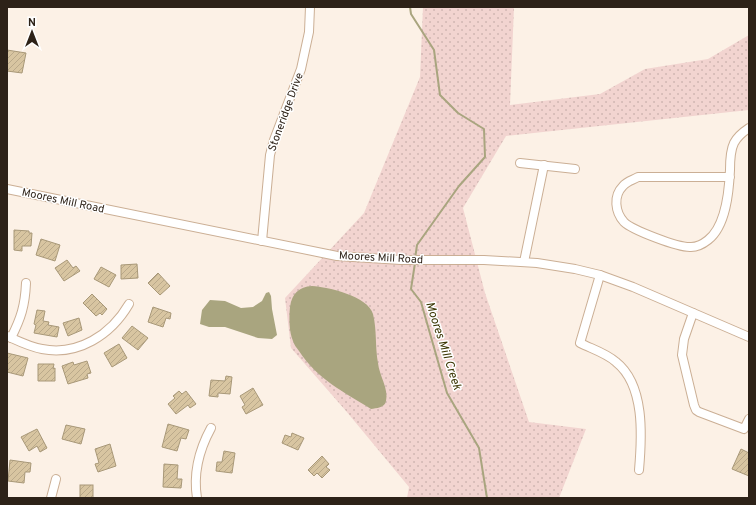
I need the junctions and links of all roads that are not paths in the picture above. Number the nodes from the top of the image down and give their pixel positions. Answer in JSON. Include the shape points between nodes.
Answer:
{"nodes":[{"id":1,"x":310,"y":7,"type":"edge"},
{"id":2,"x":749,"y":128,"type":"edge"},
{"id":3,"x":520,"y":163,"type":"dead end"},
{"id":4,"x":544,"y":165,"type":"junction"},
{"id":5,"x":575,"y":169,"type":"dead end"},
{"id":6,"x":730,"y":177,"type":"junction"},
{"id":7,"x":7,"y":189,"type":"edge"},
{"id":8,"x":262,"y":241,"type":"junction"},
{"id":9,"x":524,"y":262,"type":"junction"},
{"id":10,"x":600,"y":275,"type":"junction"},
{"id":11,"x":26,"y":283,"type":"dead end"},
{"id":12,"x":129,"y":304,"type":"dead end"},
{"id":13,"x":693,"y":313,"type":"junction"},
{"id":14,"x":9,"y":337,"type":"edge"},
{"id":15,"x":749,"y":337,"type":"edge"},
{"id":16,"x":749,"y":419,"type":"edge"},
{"id":17,"x":210,"y":428,"type":"dead end"},
{"id":18,"x":639,"y":470,"type":"dead end"},
{"id":19,"x":56,"y":479,"type":"dead end"},
{"id":20,"x":51,"y":498,"type":"edge"},
{"id":21,"x":197,"y":498,"type":"edge"}],
"edges":[{"from":1,"to":8,"type":"street","name":"Stoneridge Drive","via":[[309,32],[302,69],[270,155]]},
{"from":2,"to":6,"type":"street","via":[[734,143]]},
{"from":3,"to":4,"type":"street"},
{"from":4,"to":5,"type":"street"},
{"from":4,"to":9,"type":"street"},
{"from":6,"to":6,"type":"street","via":[[728,202],[717,232],[700,245],[683,247],[631,228],[618,214],[617,196],[622,187],[638,177]]},
{"from":7,"to":8,"type":"street","name":"Moores Mill Road"},
{"from":8,"to":9,"type":"street","name":"Moores Mill Road","via":[[337,256]]},
{"from":9,"to":10,"type":"street","name":"Moores Mill Road"},
{"from":10,"to":13,"type":"street","name":"Moores Mill Road"},
{"from":10,"to":18,"type":"street","via":[[580,343],[616,361],[632,383],[642,438]]},
{"from":11,"to":14,"type":"street","via":[[21,319]]},
{"from":12,"to":14,"type":"street","via":[[105,333],[91,342],[74,348],[42,350]]},
{"from":13,"to":15,"type":"street","name":"Moores Mill Road"},
{"from":13,"to":16,"type":"street","via":[[684,339],[682,355],[696,410],[744,429]]},
{"from":17,"to":21,"type":"street","via":[[198,458]]},
{"from":19,"to":20,"type":"street"}]}
